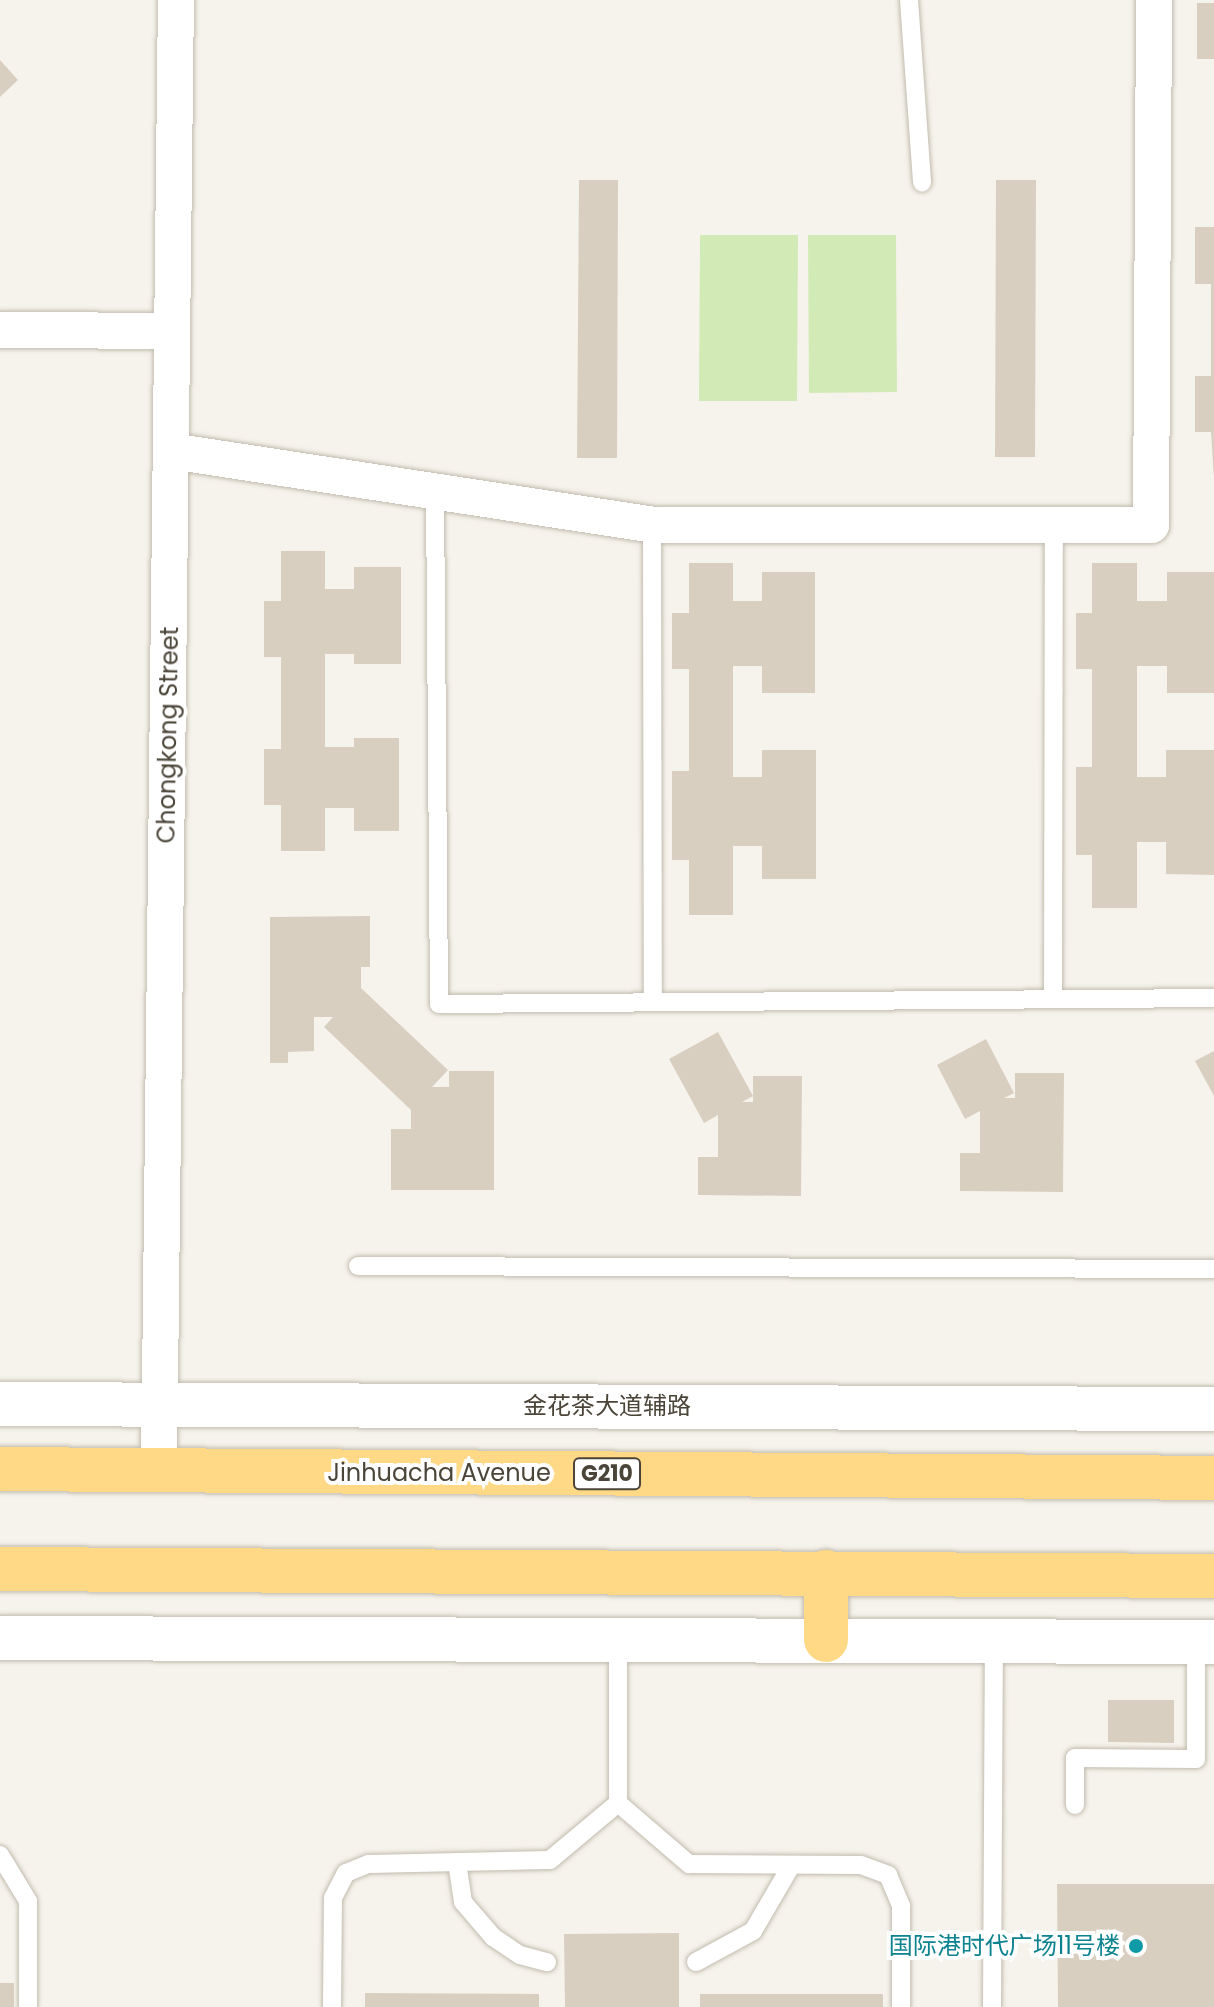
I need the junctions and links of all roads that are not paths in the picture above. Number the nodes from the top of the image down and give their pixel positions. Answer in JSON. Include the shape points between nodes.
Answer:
{"nodes":[{"id":1,"x":176,"y":0,"type":"edge"},
{"id":2,"x":909,"y":0,"type":"edge"},
{"id":3,"x":1154,"y":0,"type":"edge"},
{"id":4,"x":922,"y":183,"type":"dead end"},
{"id":5,"x":0,"y":330,"type":"edge"},
{"id":6,"x":172,"y":331,"type":"junction"},
{"id":7,"x":171,"y":451,"type":"junction"},
{"id":8,"x":435,"y":492,"type":"junction"},
{"id":9,"x":652,"y":525,"type":"junction"},
{"id":10,"x":1054,"y":525,"type":"junction"},
{"id":11,"x":1214,"y":998,"type":"edge"},
{"id":12,"x":1053,"y":999,"type":"junction"},
{"id":13,"x":653,"y":1002,"type":"junction"},
{"id":14,"x":358,"y":1266,"type":"dead end"},
{"id":15,"x":1214,"y":1269,"type":"edge"},
{"id":16,"x":0,"y":1404,"type":"edge"},
{"id":17,"x":160,"y":1404,"type":"junction"},
{"id":18,"x":1214,"y":1409,"type":"edge"},
{"id":19,"x":0,"y":1469,"type":"edge"},
{"id":20,"x":159,"y":1471,"type":"junction"},
{"id":21,"x":1214,"y":1478,"type":"edge"},
{"id":22,"x":0,"y":1569,"type":"edge"},
{"id":23,"x":826,"y":1572,"type":"junction"},
{"id":24,"x":1214,"y":1576,"type":"edge"},
{"id":25,"x":0,"y":1638,"type":"edge"},
{"id":26,"x":618,"y":1640,"type":"junction"},
{"id":27,"x":826,"y":1640,"type":"junction"},
{"id":28,"x":994,"y":1641,"type":"junction"},
{"id":29,"x":1205,"y":1642,"type":"edge"},
{"id":30,"x":1205,"y":1759,"type":"edge"},
{"id":31,"x":618,"y":1803,"type":"junction"},
{"id":32,"x":1075,"y":1805,"type":"dead end"},
{"id":33,"x":0,"y":1855,"type":"edge"},
{"id":34,"x":457,"y":1862,"type":"junction"},
{"id":35,"x":791,"y":1866,"type":"junction"},
{"id":36,"x":547,"y":1962,"type":"dead end"},
{"id":37,"x":696,"y":1962,"type":"dead end"},
{"id":38,"x":28,"y":2007,"type":"edge"},
{"id":39,"x":332,"y":2007,"type":"edge"},
{"id":40,"x":901,"y":2007,"type":"edge"},
{"id":41,"x":992,"y":2007,"type":"edge"}],
"edges":[{"from":1,"to":6,"type":"street","name":"Chongkong Street"},
{"from":2,"to":4,"type":"lane"},
{"from":3,"to":10,"type":"street","via":[[1151,525]]},
{"from":5,"to":6,"type":"street"},
{"from":6,"to":7,"type":"street","name":"Chongkong Street"},
{"from":7,"to":8,"type":"street"},
{"from":7,"to":17,"type":"street","name":"Chongkong Street"},
{"from":8,"to":9,"type":"street"},
{"from":8,"to":13,"type":"lane","via":[[439,1004]]},
{"from":9,"to":10,"type":"street"},
{"from":9,"to":13,"type":"lane"},
{"from":10,"to":12,"type":"lane"},
{"from":11,"to":12,"type":"lane"},
{"from":12,"to":13,"type":"lane"},
{"from":14,"to":15,"type":"lane"},
{"from":16,"to":17,"type":"street","name":"金花茶大道辅路"},
{"from":17,"to":18,"type":"street","name":"金花茶大道辅路"},
{"from":17,"to":20,"type":"street","name":"Chongkong Street"},
{"from":19,"to":20,"type":"highway","name":"Jinhuacha Avenue","number":"G210"},
{"from":20,"to":21,"type":"highway","name":"Jinhuacha Avenue","number":"G210"},
{"from":22,"to":23,"type":"highway"},
{"from":23,"to":24,"type":"highway"},
{"from":23,"to":27,"type":"highway"},
{"from":25,"to":26,"type":"street"},
{"from":26,"to":27,"type":"street"},
{"from":26,"to":31,"type":"lane"},
{"from":27,"to":28,"type":"street"},
{"from":28,"to":29,"type":"street"},
{"from":28,"to":41,"type":"lane"},
{"from":29,"to":30,"type":"lane"},
{"from":30,"to":32,"type":"lane","via":[[1075,1758]]},
{"from":31,"to":34,"type":"lane","via":[[550,1860]]},
{"from":31,"to":35,"type":"lane","via":[[689,1864]]},
{"from":33,"to":38,"type":"lane","via":[[28,1901]]},
{"from":34,"to":36,"type":"lane","via":[[463,1902],[493,1937],[520,1955]]},
{"from":34,"to":39,"type":"lane","via":[[368,1864],[346,1873],[333,1898]]},
{"from":35,"to":37,"type":"lane","via":[[753,1931]]},
{"from":35,"to":40,"type":"lane","via":[[861,1865],[888,1875],[901,1906]]}]}
